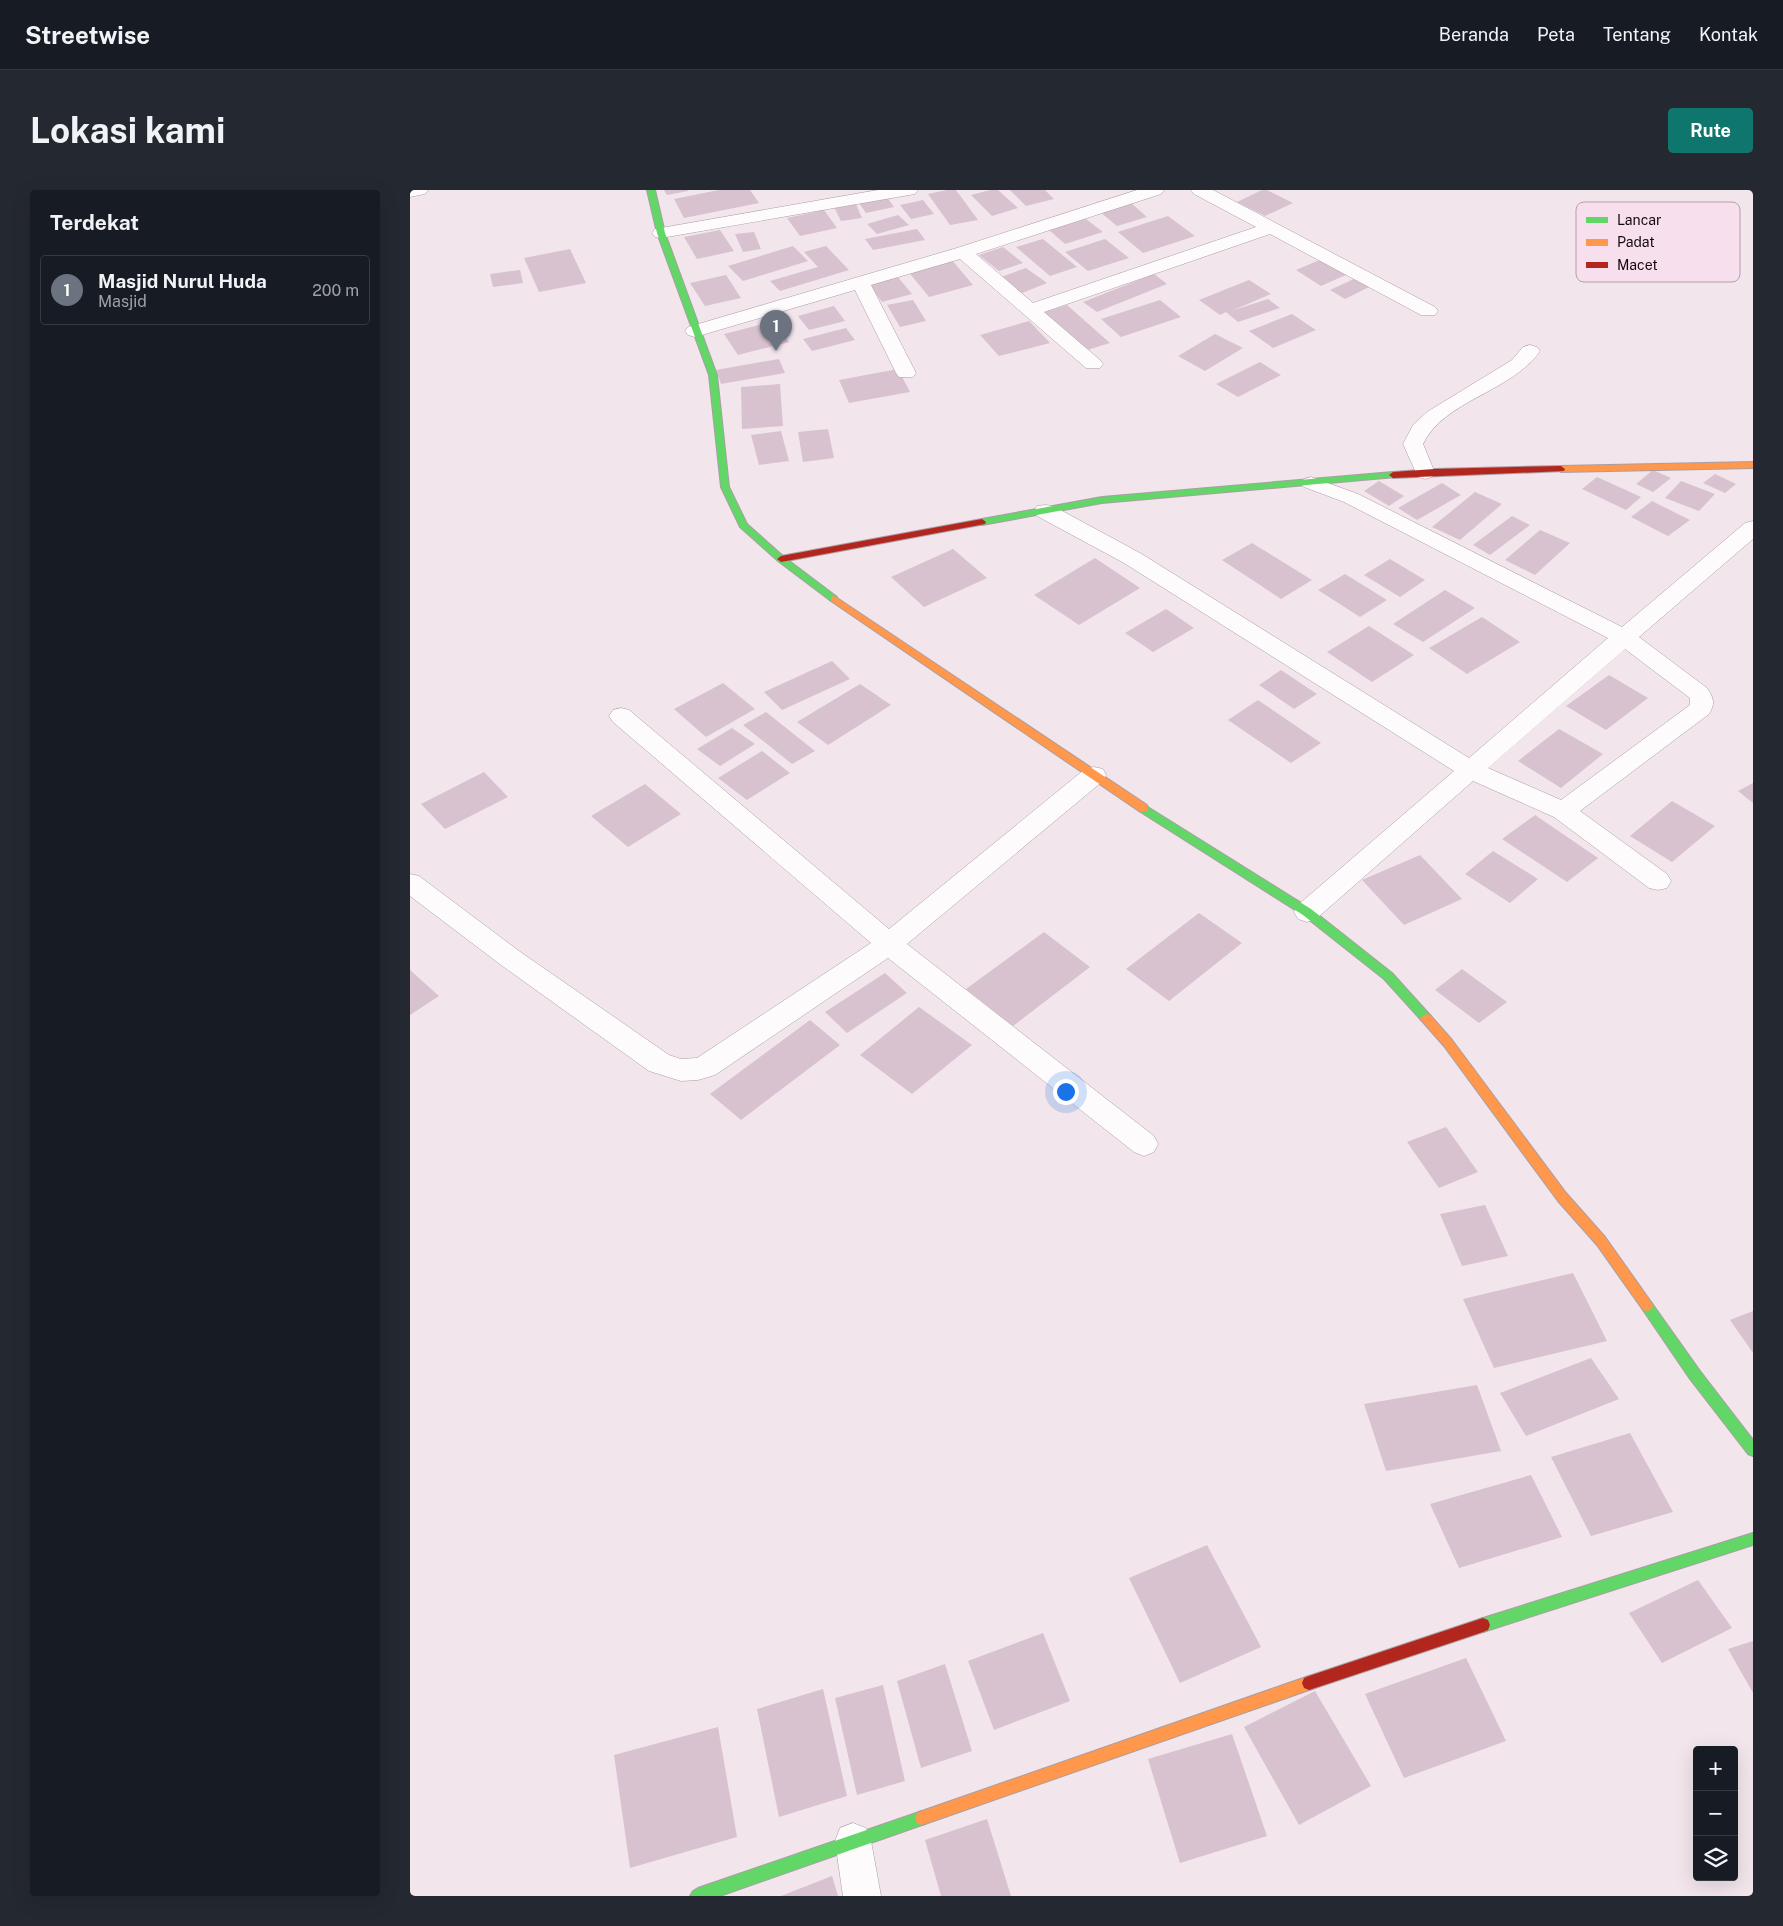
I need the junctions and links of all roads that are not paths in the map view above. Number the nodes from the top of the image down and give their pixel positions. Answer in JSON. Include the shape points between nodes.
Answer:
{"nodes":[{"id":1,"x":418,"y":190,"type":"edge"},
{"id":2,"x":652,"y":190,"type":"edge"},
{"id":3,"x":909,"y":190,"type":"edge"},
{"id":4,"x":1155,"y":190,"type":"edge"},
{"id":5,"x":1200,"y":190,"type":"edge"},
{"id":6,"x":410,"y":192,"type":"edge"},
{"id":7,"x":1273,"y":227,"type":"junction"},
{"id":8,"x":661,"y":233,"type":"junction"},
{"id":9,"x":963,"y":252,"type":"junction"},
{"id":10,"x":861,"y":283,"type":"junction"},
{"id":11,"x":1030,"y":310,"type":"junction"},
{"id":12,"x":1428,"y":311,"type":"dead end"},
{"id":13,"x":695,"y":331,"type":"junction"},
{"id":14,"x":1530,"y":351,"type":"dead end"},
{"id":15,"x":1093,"y":364,"type":"dead end"},
{"id":16,"x":906,"y":373,"type":"dead end"},
{"id":17,"x":1753,"y":464,"type":"edge"},
{"id":18,"x":1425,"y":473,"type":"junction"},
{"id":19,"x":1311,"y":482,"type":"junction"},
{"id":20,"x":1045,"y":510,"type":"junction"},
{"id":21,"x":1753,"y":528,"type":"edge"},
{"id":22,"x":781,"y":558,"type":"junction"},
{"id":23,"x":1624,"y":637,"type":"junction"},
{"id":24,"x":621,"y":716,"type":"dead end"},
{"id":25,"x":1470,"y":770,"type":"junction"},
{"id":26,"x":1094,"y":775,"type":"junction"},
{"id":27,"x":1563,"y":811,"type":"junction"},
{"id":28,"x":1658,"y":881,"type":"dead end"},
{"id":29,"x":410,"y":883,"type":"edge"},
{"id":30,"x":1307,"y":912,"type":"junction"},
{"id":31,"x":889,"y":944,"type":"junction"},
{"id":32,"x":1144,"y":1144,"type":"dead end"},
{"id":33,"x":1753,"y":1450,"type":"edge"},
{"id":34,"x":1753,"y":1538,"type":"edge"},
{"id":35,"x":852,"y":1840,"type":"junction"},
{"id":36,"x":698,"y":1896,"type":"edge"},
{"id":37,"x":862,"y":1896,"type":"edge"}],
"edges":[{"from":1,"to":6,"type":"street"},
{"from":2,"to":8,"type":"street"},
{"from":3,"to":8,"type":"street"},
{"from":4,"to":9,"type":"street"},
{"from":5,"to":7,"type":"street"},
{"from":7,"to":11,"type":"street"},
{"from":7,"to":12,"type":"street"},
{"from":8,"to":13,"type":"street"},
{"from":9,"to":10,"type":"street"},
{"from":9,"to":11,"type":"street"},
{"from":10,"to":13,"type":"street"},
{"from":10,"to":16,"type":"street"},
{"from":11,"to":15,"type":"street"},
{"from":13,"to":22,"type":"street","via":[[713,375],[725,486],[743,525]]},
{"from":14,"to":18,"type":"street","via":[[1519,364],[1434,416],[1420,429],[1413,444]]},
{"from":17,"to":18,"type":"street"},
{"from":18,"to":19,"type":"street"},
{"from":19,"to":20,"type":"street","via":[[1102,500]]},
{"from":19,"to":23,"type":"street","via":[[1351,498]]},
{"from":20,"to":22,"type":"street"},
{"from":20,"to":25,"type":"street","via":[[1132,558]]},
{"from":21,"to":23,"type":"street"},
{"from":22,"to":26,"type":"street","via":[[845,607]]},
{"from":23,"to":25,"type":"street"},
{"from":23,"to":27,"type":"street","via":[[1699,693],[1703,703],[1701,708]]},
{"from":24,"to":31,"type":"street"},
{"from":25,"to":27,"type":"street"},
{"from":25,"to":30,"type":"street"},
{"from":26,"to":30,"type":"street"},
{"from":26,"to":31,"type":"street"},
{"from":27,"to":28,"type":"street"},
{"from":29,"to":31,"type":"street","via":[[659,1063],[688,1072],[705,1067]]},
{"from":30,"to":33,"type":"street","via":[[1388,976],[1448,1043],[1562,1197],[1601,1242],[1695,1375]]},
{"from":31,"to":32,"type":"street"},
{"from":34,"to":35,"type":"street","via":[[1397,1652]]},
{"from":35,"to":36,"type":"street"},
{"from":35,"to":37,"type":"street"}]}
